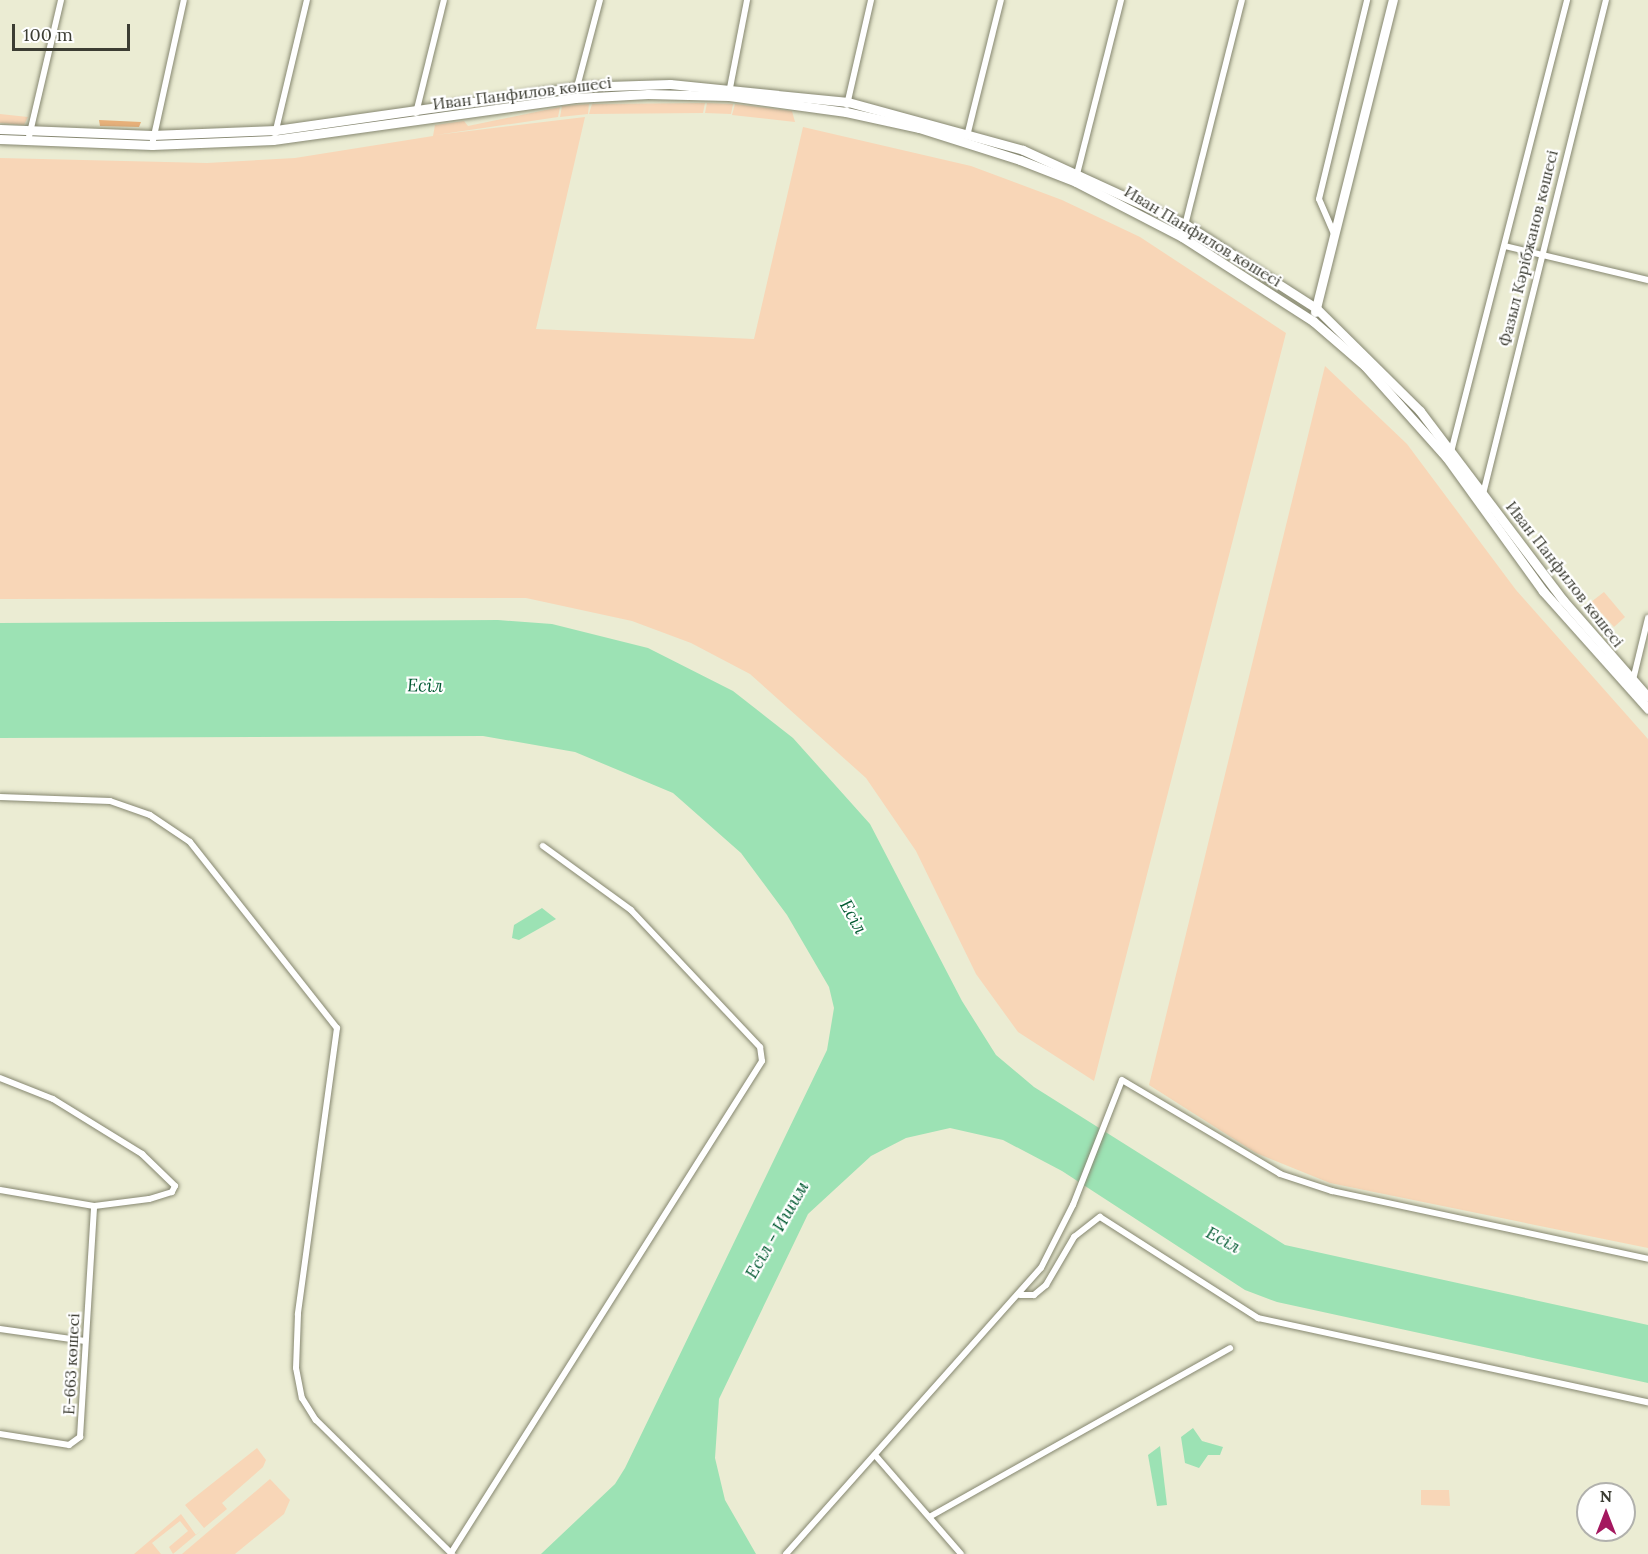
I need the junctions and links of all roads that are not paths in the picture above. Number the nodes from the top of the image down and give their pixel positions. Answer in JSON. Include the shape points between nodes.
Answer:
{"nodes":[{"id":1,"x":61,"y":0,"type":"edge"},
{"id":2,"x":184,"y":0,"type":"edge"},
{"id":3,"x":307,"y":0,"type":"edge"},
{"id":4,"x":444,"y":0,"type":"edge"},
{"id":5,"x":600,"y":0,"type":"edge"},
{"id":6,"x":747,"y":0,"type":"edge"},
{"id":7,"x":872,"y":0,"type":"edge"},
{"id":8,"x":1001,"y":0,"type":"edge"},
{"id":9,"x":1121,"y":0,"type":"edge"},
{"id":10,"x":1242,"y":0,"type":"edge"},
{"id":11,"x":1367,"y":0,"type":"edge"},
{"id":12,"x":1393,"y":0,"type":"edge"},
{"id":13,"x":1567,"y":0,"type":"edge"},
{"id":14,"x":1606,"y":0,"type":"edge"},
{"id":15,"x":577,"y":87,"type":"junction"},
{"id":16,"x":729,"y":91,"type":"junction"},
{"id":17,"x":847,"y":107,"type":"junction"},
{"id":18,"x":415,"y":116,"type":"junction"},
{"id":19,"x":0,"y":129,"type":"edge"},
{"id":20,"x":29,"y":130,"type":"junction"},
{"id":21,"x":276,"y":130,"type":"junction"},
{"id":22,"x":152,"y":135,"type":"junction"},
{"id":23,"x":967,"y":137,"type":"junction"},
{"id":24,"x":0,"y":139,"type":"edge"},
{"id":25,"x":273,"y":140,"type":"junction"},
{"id":26,"x":28,"y":141,"type":"junction"},
{"id":27,"x":152,"y":146,"type":"junction"},
{"id":28,"x":1077,"y":171,"type":"junction"},
{"id":29,"x":1075,"y":182,"type":"junction"},
{"id":30,"x":1185,"y":224,"type":"junction"},
{"id":31,"x":1335,"y":236,"type":"junction"},
{"id":32,"x":1182,"y":237,"type":"junction"},
{"id":33,"x":1505,"y":246,"type":"junction"},
{"id":34,"x":1539,"y":254,"type":"junction"},
{"id":35,"x":1648,"y":280,"type":"edge"},
{"id":36,"x":1316,"y":308,"type":"junction"},
{"id":37,"x":1313,"y":321,"type":"junction"},
{"id":38,"x":1450,"y":454,"type":"junction"},
{"id":39,"x":1481,"y":498,"type":"junction"},
{"id":40,"x":1648,"y":618,"type":"edge"},
{"id":41,"x":1629,"y":684,"type":"junction"},
{"id":42,"x":1648,"y":696,"type":"edge"},
{"id":43,"x":1648,"y":709,"type":"edge"},
{"id":44,"x":0,"y":796,"type":"edge"},
{"id":45,"x":543,"y":846,"type":"dead end"},
{"id":46,"x":0,"y":1078,"type":"edge"},
{"id":47,"x":0,"y":1190,"type":"edge"},
{"id":48,"x":94,"y":1206,"type":"junction"},
{"id":49,"x":1648,"y":1259,"type":"edge"},
{"id":50,"x":1020,"y":1295,"type":"junction"},
{"id":51,"x":0,"y":1329,"type":"edge"},
{"id":52,"x":85,"y":1341,"type":"junction"},
{"id":53,"x":1230,"y":1348,"type":"dead end"},
{"id":54,"x":1648,"y":1402,"type":"edge"},
{"id":55,"x":0,"y":1434,"type":"edge"},
{"id":56,"x":875,"y":1455,"type":"junction"},
{"id":57,"x":932,"y":1516,"type":"junction"},
{"id":58,"x":452,"y":1554,"type":"edge"},
{"id":59,"x":786,"y":1554,"type":"edge"},
{"id":60,"x":961,"y":1554,"type":"edge"}],
"edges":[{"from":1,"to":20,"type":"street"},
{"from":2,"to":22,"type":"street"},
{"from":3,"to":21,"type":"street"},
{"from":4,"to":18,"type":"street"},
{"from":5,"to":15,"type":"street"},
{"from":6,"to":16,"type":"street"},
{"from":7,"to":17,"type":"street"},
{"from":8,"to":23,"type":"street"},
{"from":9,"to":28,"type":"street"},
{"from":10,"to":30,"type":"street"},
{"from":11,"to":31,"type":"street","via":[[1319,199]]},
{"from":12,"to":31,"type":"street"},
{"from":13,"to":33,"type":"street"},
{"from":14,"to":34,"type":"street","name":"Фазыл Кәрібжанов көшесі"},
{"from":15,"to":16,"type":"street","name":"Иван Панфилов көшесі"},
{"from":15,"to":18,"type":"street","name":"Иван Панфилов көшесі"},
{"from":16,"to":17,"type":"street","name":"Иван Панфилов көшесі"},
{"from":16,"to":18,"type":"street","name":"Иван Панфилов көшесі","via":[[575,98]]},
{"from":17,"to":23,"type":"street","name":"Иван Панфилов көшесі"},
{"from":18,"to":21,"type":"street","name":"Иван Панфилов көшесі"},
{"from":18,"to":25,"type":"street","name":"Иван Панфилов көшесі"},
{"from":19,"to":20,"type":"street","name":"Иван Панфилов көшесі"},
{"from":20,"to":22,"type":"street","name":"Иван Панфилов көшесі"},
{"from":20,"to":26,"type":"street"},
{"from":21,"to":22,"type":"street","name":"Иван Панфилов көшесі"},
{"from":21,"to":25,"type":"street"},
{"from":22,"to":27,"type":"street"},
{"from":23,"to":28,"type":"street","name":"Иван Панфилов көшесі"},
{"from":23,"to":29,"type":"street","name":"Иван Панфилов көшесі"},
{"from":24,"to":26,"type":"street","name":"Иван Панфилов көшесі"},
{"from":25,"to":27,"type":"street","name":"Иван Панфилов көшесі"},
{"from":26,"to":27,"type":"street","name":"Иван Панфилов көшесі"},
{"from":28,"to":29,"type":"street"},
{"from":28,"to":30,"type":"street","name":"Иван Панфилов көшесі"},
{"from":29,"to":32,"type":"street","name":"Иван Панфилов көшесі"},
{"from":30,"to":32,"type":"street"},
{"from":30,"to":36,"type":"street","name":"Иван Панфилов көшесі"},
{"from":31,"to":36,"type":"street"},
{"from":32,"to":37,"type":"street","name":"Иван Панфилов көшесі"},
{"from":33,"to":34,"type":"street"},
{"from":33,"to":38,"type":"street"},
{"from":34,"to":35,"type":"street"},
{"from":34,"to":39,"type":"street","name":"Фазыл Кәрібжанов көшесі"},
{"from":36,"to":37,"type":"street"},
{"from":36,"to":38,"type":"street","name":"Иван Панфилов көшесі","via":[[1373,360]]},
{"from":37,"to":38,"type":"street","name":"Иван Панфилов көшесі","via":[[1365,366]]},
{"from":38,"to":39,"type":"street","name":"Иван Панфилов көшесі"},
{"from":39,"to":41,"type":"street","name":"Иван Панфилов көшесі","via":[[1543,591]]},
{"from":40,"to":41,"type":"street"},
{"from":41,"to":42,"type":"street","name":"Иван Панфилов көшесі"},
{"from":41,"to":43,"type":"street","name":"Иван Панфилов көшесі"},
{"from":44,"to":58,"type":"street","via":[[110,801],[150,815],[190,842],[337,1028],[298,1314],[296,1368],[302,1398],[316,1420]]},
{"from":45,"to":58,"type":"street","via":[[631,910],[760,1047],[762,1060]]},
{"from":46,"to":48,"type":"street","via":[[53,1099],[142,1154],[175,1186],[172,1192],[149,1199]]},
{"from":47,"to":48,"type":"street"},
{"from":48,"to":52,"type":"street","name":"Е-663 көшесі"},
{"from":49,"to":50,"type":"street","via":[[1332,1191],[1236,1152],[1122,1080],[1073,1205],[1041,1268]]},
{"from":50,"to":54,"type":"street","via":[[1034,1295],[1046,1285],[1074,1237],[1100,1217],[1258,1318]]},
{"from":50,"to":56,"type":"street"},
{"from":51,"to":52,"type":"street"},
{"from":52,"to":55,"type":"street","name":"Е-663 көшесі","via":[[76,1445]]},
{"from":53,"to":57,"type":"street"},
{"from":56,"to":57,"type":"street"},
{"from":56,"to":59,"type":"street"},
{"from":57,"to":60,"type":"street"}]}
